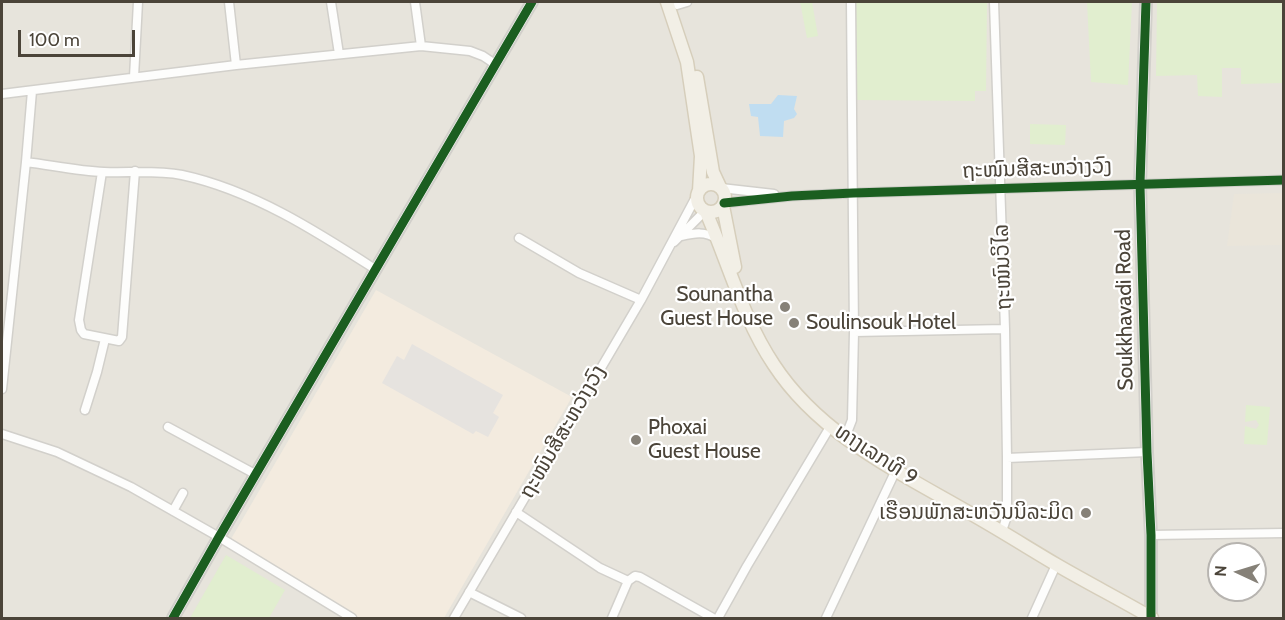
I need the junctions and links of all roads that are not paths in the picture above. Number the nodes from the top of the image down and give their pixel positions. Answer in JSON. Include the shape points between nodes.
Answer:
{"nodes":[{"id":1,"x":138,"y":2,"type":"edge"},
{"id":2,"x":229,"y":2,"type":"edge"},
{"id":3,"x":331,"y":2,"type":"edge"},
{"id":4,"x":415,"y":2,"type":"edge"},
{"id":5,"x":532,"y":2,"type":"edge"},
{"id":6,"x":676,"y":2,"type":"edge"},
{"id":7,"x":851,"y":2,"type":"edge"},
{"id":8,"x":994,"y":2,"type":"edge"},
{"id":9,"x":1146,"y":2,"type":"edge"},
{"id":10,"x":421,"y":46,"type":"junction"},
{"id":11,"x":339,"y":54,"type":"junction"},
{"id":12,"x":495,"y":64,"type":"junction"},
{"id":13,"x":236,"y":65,"type":"junction"},
{"id":14,"x":134,"y":77,"type":"junction"},
{"id":15,"x":32,"y":91,"type":"junction"},
{"id":16,"x":2,"y":94,"type":"edge"},
{"id":17,"x":26,"y":162,"type":"junction"},
{"id":18,"x":135,"y":171,"type":"junction"},
{"id":19,"x":102,"y":172,"type":"junction"},
{"id":20,"x":1284,"y":180,"type":"edge"},
{"id":21,"x":1140,"y":184,"type":"junction"},
{"id":22,"x":1000,"y":187,"type":"junction"},
{"id":23,"x":720,"y":188,"type":"junction"},
{"id":24,"x":698,"y":193,"type":"junction"},
{"id":25,"x":853,"y":193,"type":"junction"},
{"id":26,"x":792,"y":196,"type":"junction"},
{"id":27,"x":724,"y":205,"type":"junction"},
{"id":28,"x":705,"y":212,"type":"junction"},
{"id":29,"x":681,"y":236,"type":"junction"},
{"id":30,"x":519,"y":238,"type":"dead end"},
{"id":31,"x":718,"y":240,"type":"junction"},
{"id":32,"x":671,"y":245,"type":"junction"},
{"id":33,"x":375,"y":269,"type":"junction"},
{"id":34,"x":741,"y":297,"type":"junction"},
{"id":35,"x":640,"y":300,"type":"junction"},
{"id":36,"x":1005,"y":330,"type":"junction"},
{"id":37,"x":5,"y":331,"type":"edge"},
{"id":38,"x":854,"y":332,"type":"junction"},
{"id":39,"x":105,"y":339,"type":"junction"},
{"id":40,"x":2,"y":389,"type":"edge"},
{"id":41,"x":85,"y":410,"type":"dead end"},
{"id":42,"x":168,"y":427,"type":"dead end"},
{"id":43,"x":830,"y":427,"type":"junction"},
{"id":44,"x":2,"y":434,"type":"edge"},
{"id":45,"x":845,"y":438,"type":"junction"},
{"id":46,"x":1147,"y":452,"type":"junction"},
{"id":47,"x":1007,"y":458,"type":"junction"},
{"id":48,"x":896,"y":470,"type":"junction"},
{"id":49,"x":255,"y":474,"type":"junction"},
{"id":50,"x":183,"y":493,"type":"dead end"},
{"id":51,"x":172,"y":511,"type":"junction"},
{"id":52,"x":516,"y":512,"type":"junction"},
{"id":53,"x":1002,"y":531,"type":"junction"},
{"id":54,"x":1284,"y":533,"type":"edge"},
{"id":55,"x":1151,"y":535,"type":"junction"},
{"id":56,"x":219,"y":537,"type":"junction"},
{"id":57,"x":1056,"y":564,"type":"junction"},
{"id":58,"x":628,"y":581,"type":"junction"},
{"id":59,"x":469,"y":592,"type":"junction"},
{"id":60,"x":173,"y":618,"type":"edge"},
{"id":61,"x":352,"y":618,"type":"edge"},
{"id":62,"x":454,"y":618,"type":"edge"},
{"id":63,"x":521,"y":618,"type":"edge"},
{"id":64,"x":612,"y":618,"type":"edge"},
{"id":65,"x":713,"y":618,"type":"edge"},
{"id":66,"x":718,"y":618,"type":"edge"},
{"id":67,"x":826,"y":618,"type":"edge"},
{"id":68,"x":1032,"y":618,"type":"edge"},
{"id":69,"x":1152,"y":618,"type":"edge"}],
"edges":[{"from":1,"to":14,"type":"street"},
{"from":2,"to":13,"type":"street"},
{"from":3,"to":11,"type":"street"},
{"from":4,"to":10,"type":"street"},
{"from":5,"to":12,"type":"street"},
{"from":6,"to":23,"type":"main road","via":[[694,60],[713,172]]},
{"from":6,"to":24,"type":"main road","via":[[701,156]]},
{"from":7,"to":25,"type":"street"},
{"from":8,"to":22,"type":"street","name":"ຖະໜົນວິໄລ"},
{"from":9,"to":21,"type":"street","name":"Soukkhavadi Road"},
{"from":10,"to":11,"type":"street"},
{"from":10,"to":12,"type":"street","via":[[470,51]]},
{"from":11,"to":13,"type":"street"},
{"from":12,"to":33,"type":"street"},
{"from":13,"to":14,"type":"street"},
{"from":14,"to":15,"type":"street"},
{"from":15,"to":16,"type":"street"},
{"from":15,"to":17,"type":"street"},
{"from":17,"to":19,"type":"street"},
{"from":17,"to":37,"type":"street"},
{"from":18,"to":19,"type":"street"},
{"from":18,"to":33,"type":"street","via":[[181,175],[223,188],[312,229]]},
{"from":18,"to":39,"type":"street","via":[[122,337],[119,341]]},
{"from":19,"to":39,"type":"street","via":[[79,320],[84,334]]},
{"from":20,"to":21,"type":"street","name":"ຖະໜົນສີສະຫວ່າງວົງ"},
{"from":21,"to":22,"type":"street","name":"ຖະໜົນສີສະຫວ່າງວົງ"},
{"from":21,"to":46,"type":"street","name":"Soukkhavadi Road"},
{"from":22,"to":25,"type":"street","name":"ຖະໜົນສີສະຫວ່າງວົງ"},
{"from":22,"to":36,"type":"street","name":"ຖະໜົນວິໄລ"},
{"from":23,"to":24,"type":"main road","via":[[711,184]]},
{"from":23,"to":26,"type":"street"},
{"from":23,"to":27,"type":"main road","via":[[725,195]]},
{"from":24,"to":28,"type":"main road","via":[[698,204]]},
{"from":24,"to":32,"type":"street"},
{"from":25,"to":26,"type":"street","name":"ຖະໜົນສີສະຫວ່າງວົງ"},
{"from":25,"to":38,"type":"street"},
{"from":26,"to":27,"type":"street"},
{"from":27,"to":28,"type":"main road","via":[[717,211]]},
{"from":27,"to":34,"type":"main road","name":"ທາງເລກທີ 9"},
{"from":28,"to":29,"type":"street"},
{"from":28,"to":31,"type":"main road","name":"ທາງເລກທີ 9"},
{"from":29,"to":31,"type":"street","via":[[702,233]]},
{"from":29,"to":32,"type":"street"},
{"from":30,"to":35,"type":"street","via":[[579,273]]},
{"from":31,"to":34,"type":"main road","name":"ທາງເລກທີ 9"},
{"from":32,"to":35,"type":"street","name":"ຖະໜົນສີສະຫວ່າງວົງ"},
{"from":33,"to":49,"type":"street"},
{"from":34,"to":43,"type":"main road","name":"ທາງເລກທີ 9","via":[[775,367]]},
{"from":35,"to":52,"type":"street","name":"ຖະໜົນສີສະຫວ່າງວົງ"},
{"from":36,"to":38,"type":"street"},
{"from":36,"to":47,"type":"street","name":"ຖະໜົນວິໄລ"},
{"from":37,"to":40,"type":"street"},
{"from":38,"to":45,"type":"street","via":[[852,420]]},
{"from":39,"to":41,"type":"street"},
{"from":42,"to":49,"type":"street"},
{"from":43,"to":45,"type":"main road","name":"ທາງເລກທີ 9"},
{"from":43,"to":66,"type":"street"},
{"from":44,"to":51,"type":"street","via":[[57,452]]},
{"from":45,"to":48,"type":"main road","name":"ທາງເລກທີ 9"},
{"from":46,"to":47,"type":"street"},
{"from":46,"to":55,"type":"street","name":"Soukkhavadi Road"},
{"from":47,"to":53,"type":"street","name":"ຖະໜົນວິໄລ","via":[[1007,516]]},
{"from":48,"to":53,"type":"main road","name":"ທາງເລກທີ 9"},
{"from":48,"to":67,"type":"street"},
{"from":49,"to":56,"type":"street"},
{"from":50,"to":51,"type":"street"},
{"from":51,"to":56,"type":"street"},
{"from":52,"to":58,"type":"street","via":[[600,568]]},
{"from":52,"to":59,"type":"street","name":"ຖະໜົນສີສະຫວ່າງວົງ"},
{"from":53,"to":57,"type":"main road","name":"ທາງເລກທີ 9"},
{"from":54,"to":55,"type":"street"},
{"from":55,"to":69,"type":"street","name":"Soukkhavadi Road"},
{"from":56,"to":60,"type":"street"},
{"from":56,"to":61,"type":"street"},
{"from":57,"to":68,"type":"street"},
{"from":57,"to":69,"type":"main road","name":"ທາງເລກທີ 9"},
{"from":58,"to":64,"type":"street"},
{"from":58,"to":65,"type":"street","via":[[640,577]]},
{"from":59,"to":62,"type":"street","name":"ຖະໜົນສີສະຫວ່າງວົງ"},
{"from":59,"to":63,"type":"street"}]}
